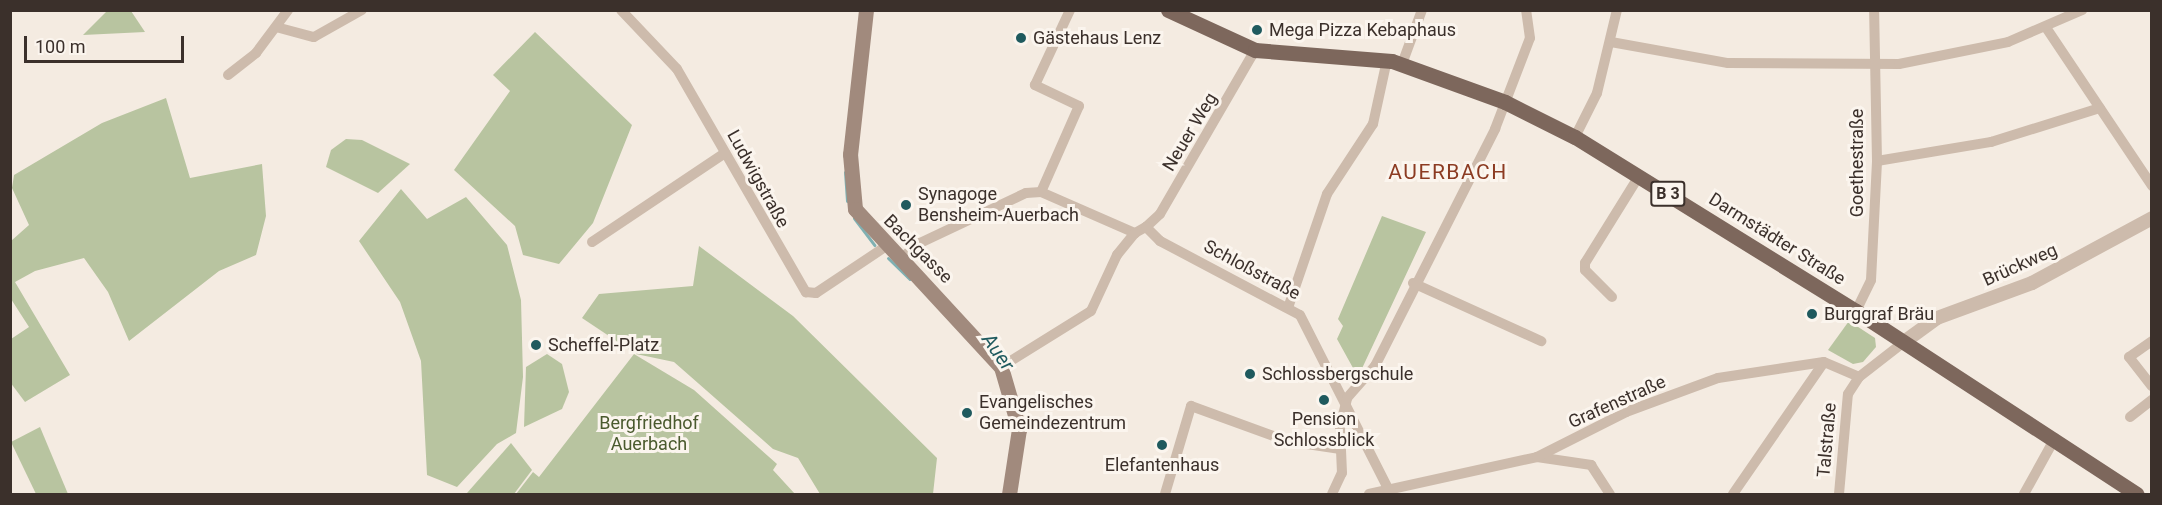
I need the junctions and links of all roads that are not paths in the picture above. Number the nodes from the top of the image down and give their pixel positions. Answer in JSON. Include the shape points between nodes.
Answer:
{"nodes":[{"id":1,"x":288,"y":10,"type":"edge"},
{"id":2,"x":362,"y":10,"type":"edge"},
{"id":3,"x":621,"y":10,"type":"edge"},
{"id":4,"x":866,"y":10,"type":"edge"},
{"id":5,"x":1070,"y":10,"type":"edge"},
{"id":6,"x":1168,"y":10,"type":"edge"},
{"id":7,"x":1422,"y":10,"type":"edge"},
{"id":8,"x":1526,"y":10,"type":"edge"},
{"id":9,"x":1617,"y":10,"type":"edge"},
{"id":10,"x":1874,"y":10,"type":"edge"},
{"id":11,"x":2082,"y":10,"type":"edge"},
{"id":12,"x":276,"y":27,"type":"junction"},
{"id":13,"x":2047,"y":29,"type":"junction"},
{"id":14,"x":1611,"y":42,"type":"junction"},
{"id":15,"x":1256,"y":50,"type":"junction"},
{"id":16,"x":1387,"y":60,"type":"junction"},
{"id":17,"x":1402,"y":64,"type":"junction"},
{"id":18,"x":1873,"y":65,"type":"junction"},
{"id":19,"x":228,"y":75,"type":"dead end"},
{"id":20,"x":1505,"y":102,"type":"junction"},
{"id":21,"x":2100,"y":108,"type":"junction"},
{"id":22,"x":1575,"y":137,"type":"junction"},
{"id":23,"x":725,"y":153,"type":"junction"},
{"id":24,"x":1877,"y":160,"type":"junction"},
{"id":25,"x":1639,"y":176,"type":"junction"},
{"id":26,"x":2151,"y":186,"type":"edge"},
{"id":27,"x":1041,"y":192,"type":"junction"},
{"id":28,"x":2151,"y":218,"type":"edge"},
{"id":29,"x":1146,"y":227,"type":"junction"},
{"id":30,"x":1135,"y":233,"type":"junction"},
{"id":31,"x":592,"y":242,"type":"dead end"},
{"id":32,"x":885,"y":247,"type":"junction"},
{"id":33,"x":899,"y":260,"type":"junction"},
{"id":34,"x":1413,"y":283,"type":"junction"},
{"id":35,"x":1612,"y":297,"type":"dead end"},
{"id":36,"x":1289,"y":304,"type":"junction"},
{"id":37,"x":1856,"y":310,"type":"junction"},
{"id":38,"x":1541,"y":341,"type":"dead end"},
{"id":39,"x":2151,"y":341,"type":"edge"},
{"id":40,"x":1904,"y":342,"type":"junction"},
{"id":41,"x":1824,"y":362,"type":"junction"},
{"id":42,"x":1001,"y":367,"type":"junction"},
{"id":43,"x":1859,"y":377,"type":"junction"},
{"id":44,"x":2151,"y":386,"type":"edge"},
{"id":45,"x":1347,"y":398,"type":"junction"},
{"id":46,"x":2151,"y":400,"type":"edge"},
{"id":47,"x":2130,"y":417,"type":"dead end"},
{"id":48,"x":2055,"y":438,"type":"junction"},
{"id":49,"x":1340,"y":449,"type":"junction"},
{"id":50,"x":1537,"y":458,"type":"junction"},
{"id":51,"x":1390,"y":492,"type":"edge"},
{"id":52,"x":1009,"y":495,"type":"edge"},
{"id":53,"x":1165,"y":495,"type":"edge"},
{"id":54,"x":1332,"y":495,"type":"edge"},
{"id":55,"x":1369,"y":495,"type":"edge"},
{"id":56,"x":1610,"y":495,"type":"edge"},
{"id":57,"x":1733,"y":495,"type":"edge"},
{"id":58,"x":1839,"y":495,"type":"edge"},
{"id":59,"x":2024,"y":495,"type":"edge"},
{"id":60,"x":2137,"y":495,"type":"edge"}],
"edges":[{"from":1,"to":12,"type":"street"},
{"from":2,"to":12,"type":"street","via":[[314,37]]},
{"from":3,"to":23,"type":"street","name":"Ludwigstraße","via":[[677,69]]},
{"from":4,"to":32,"type":"main road","name":"Bachgasse","via":[[849,187],[855,209]]},
{"from":5,"to":27,"type":"street","via":[[1035,85],[1078,106]]},
{"from":6,"to":15,"type":"main road","name":"Darmstädter Straße","number":"B 3"},
{"from":7,"to":17,"type":"street"},
{"from":8,"to":20,"type":"street","via":[[1530,38]]},
{"from":9,"to":14,"type":"street"},
{"from":10,"to":18,"type":"street","name":"Goethestraße"},
{"from":11,"to":13,"type":"street"},
{"from":12,"to":19,"type":"street","via":[[245,64]]},
{"from":13,"to":18,"type":"street","via":[[1954,56]]},
{"from":13,"to":21,"type":"street"},
{"from":14,"to":18,"type":"street","via":[[1728,63]]},
{"from":14,"to":22,"type":"street","via":[[1597,93]]},
{"from":15,"to":16,"type":"main road","name":"Darmstädter Straße","number":"B 3"},
{"from":15,"to":29,"type":"street","name":"Neuer Weg","via":[[1160,213]]},
{"from":16,"to":17,"type":"main road","name":"Darmstädter Straße","number":"B 3"},
{"from":16,"to":36,"type":"street","via":[[1373,124],[1327,194]]},
{"from":17,"to":20,"type":"main road","name":"Darmstädter Straße","number":"B 3"},
{"from":18,"to":24,"type":"street","name":"Goethestraße"},
{"from":20,"to":22,"type":"main road","name":"Darmstädter Straße","number":"B 3"},
{"from":20,"to":34,"type":"street"},
{"from":21,"to":24,"type":"street","via":[[1990,142]]},
{"from":21,"to":26,"type":"street"},
{"from":22,"to":25,"type":"main road","name":"Darmstädter Straße","number":"B 3"},
{"from":23,"to":31,"type":"street"},
{"from":23,"to":32,"type":"street","name":"Ludwigstraße","via":[[809,294]]},
{"from":24,"to":37,"type":"street","name":"Goethestraße","via":[[1871,280]]},
{"from":25,"to":35,"type":"street","via":[[1585,263],[1585,270]]},
{"from":25,"to":37,"type":"main road","name":"Darmstädter Straße","number":"B 3"},
{"from":27,"to":30,"type":"street"},
{"from":27,"to":33,"type":"street","via":[[1026,193],[920,243]]},
{"from":28,"to":40,"type":"street","name":"Brückweg","via":[[2032,283],[1937,318]]},
{"from":29,"to":30,"type":"street"},
{"from":29,"to":36,"type":"street","name":"Schloßstraße","via":[[1160,241]]},
{"from":30,"to":42,"type":"street","via":[[1117,255],[1091,311]]},
{"from":32,"to":33,"type":"main road","name":"Bachgasse"},
{"from":33,"to":42,"type":"main road","name":"Bachgasse"},
{"from":34,"to":38,"type":"street"},
{"from":34,"to":45,"type":"street","via":[[1375,366]]},
{"from":36,"to":45,"type":"street","name":"Schloßstraße","via":[[1305,321]]},
{"from":37,"to":40,"type":"main road","name":"Darmstädter Straße","number":"B 3"},
{"from":39,"to":44,"type":"street","via":[[2129,357]]},
{"from":40,"to":43,"type":"street","name":"Talstraße"},
{"from":40,"to":48,"type":"main road","name":"Darmstädter Straße","number":"B 3"},
{"from":41,"to":43,"type":"street"},
{"from":41,"to":50,"type":"street","name":"Grafenstraße","via":[[1718,378],[1626,412]]},
{"from":41,"to":57,"type":"street"},
{"from":42,"to":52,"type":"main road","name":"Bachgasse","via":[[1019,429]]},
{"from":43,"to":58,"type":"street","name":"Talstraße","via":[[1845,405]]},
{"from":45,"to":49,"type":"street"},
{"from":45,"to":51,"type":"street","name":"Schloßstraße"},
{"from":46,"to":47,"type":"street"},
{"from":48,"to":59,"type":"street"},
{"from":48,"to":60,"type":"main road","name":"Darmstädter Straße","number":"B 3"},
{"from":49,"to":53,"type":"street","via":[[1287,441],[1191,406]]},
{"from":49,"to":54,"type":"street","via":[[1342,473]]},
{"from":50,"to":51,"type":"street","name":"Grafenstraße"},
{"from":50,"to":56,"type":"street","via":[[1592,465]]},
{"from":51,"to":55,"type":"street","name":"Grafenstraße"}]}
